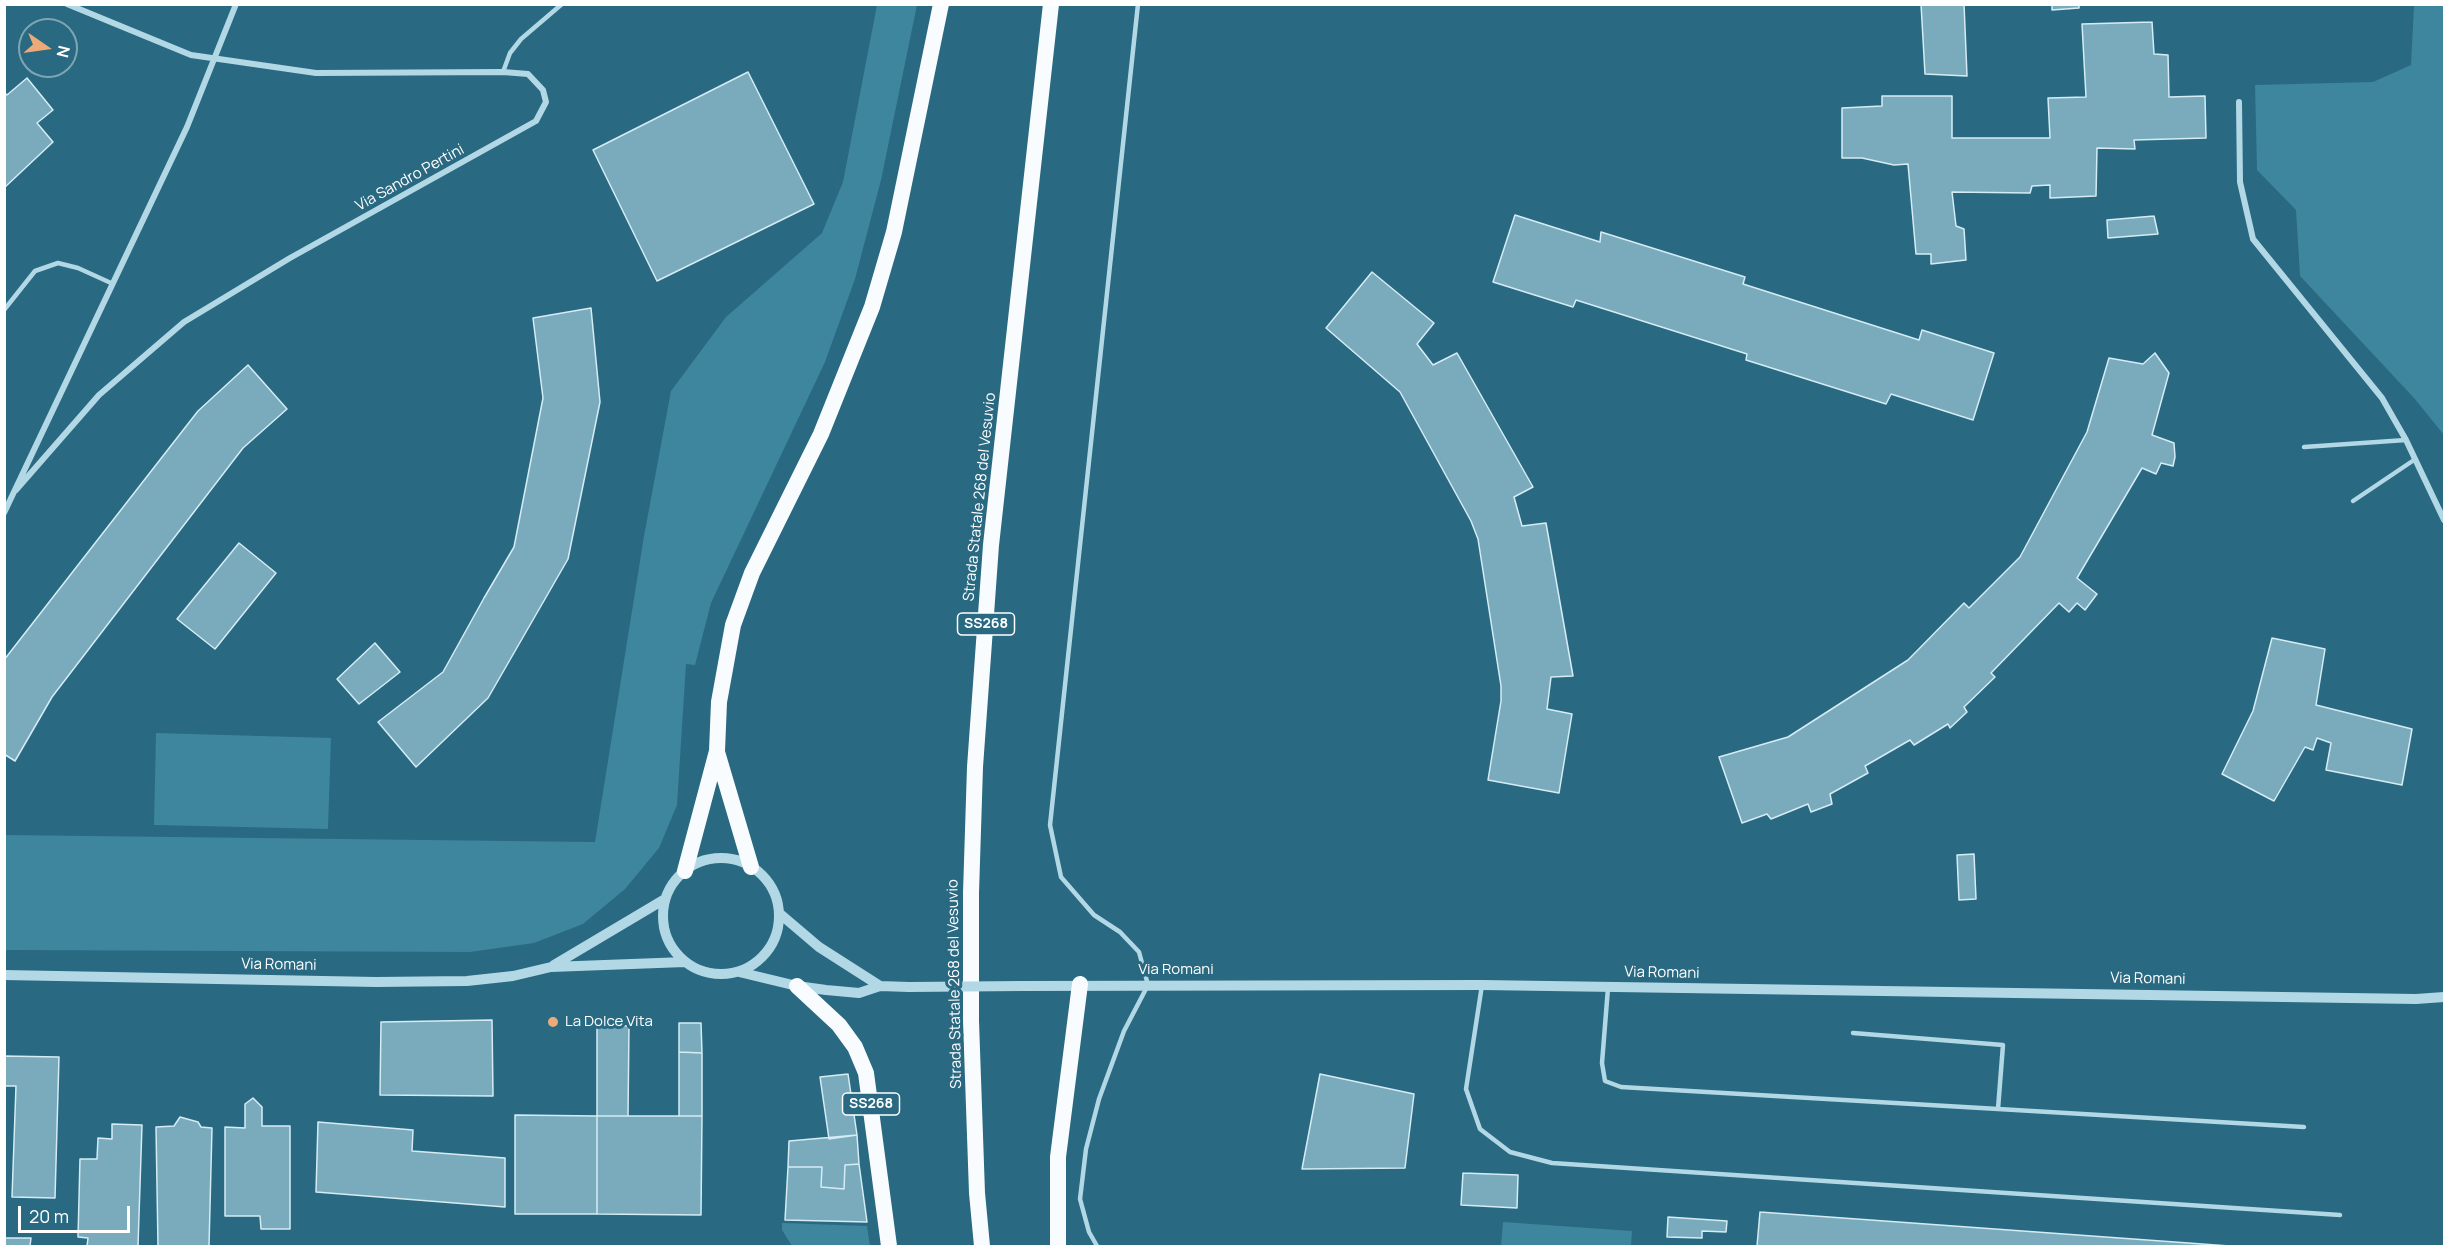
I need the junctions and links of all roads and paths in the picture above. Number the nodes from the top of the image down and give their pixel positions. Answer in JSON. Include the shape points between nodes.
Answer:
{"nodes":[{"id":1,"x":67,"y":4,"type":"edge"},
{"id":2,"x":236,"y":4,"type":"edge"},
{"id":3,"x":562,"y":4,"type":"edge"},
{"id":4,"x":941,"y":4,"type":"edge"},
{"id":5,"x":1051,"y":4,"type":"edge"},
{"id":6,"x":1138,"y":4,"type":"edge"},
{"id":7,"x":216,"y":60,"type":"junction"},
{"id":8,"x":503,"y":72,"type":"junction"},
{"id":9,"x":2239,"y":102,"type":"dead end"},
{"id":10,"x":111,"y":283,"type":"junction"},
{"id":11,"x":4,"y":310,"type":"edge"},
{"id":12,"x":2406,"y":440,"type":"junction"},
{"id":13,"x":2304,"y":447,"type":"dead end"},
{"id":14,"x":2414,"y":460,"type":"junction"},
{"id":15,"x":16,"y":490,"type":"junction"},
{"id":16,"x":2353,"y":501,"type":"dead end"},
{"id":17,"x":4,"y":513,"type":"edge"},
{"id":18,"x":2445,"y":520,"type":"edge"},
{"id":19,"x":717,"y":751,"type":"junction"},
{"id":20,"x":751,"y":867,"type":"junction"},
{"id":21,"x":685,"y":871,"type":"junction"},
{"id":22,"x":665,"y":899,"type":"junction"},
{"id":23,"x":779,"y":913,"type":"junction"},
{"id":24,"x":685,"y":962,"type":"junction"},
{"id":25,"x":551,"y":967,"type":"junction"},
{"id":26,"x":739,"y":972,"type":"junction"},
{"id":27,"x":4,"y":975,"type":"edge"},
{"id":28,"x":1080,"y":984,"type":"junction"},
{"id":29,"x":1148,"y":985,"type":"junction"},
{"id":30,"x":797,"y":986,"type":"junction"},
{"id":31,"x":880,"y":986,"type":"junction"},
{"id":32,"x":1482,"y":986,"type":"junction"},
{"id":33,"x":1608,"y":987,"type":"junction"},
{"id":34,"x":2445,"y":997,"type":"edge"},
{"id":35,"x":1853,"y":1033,"type":"dead end"},
{"id":36,"x":1998,"y":1109,"type":"junction"},
{"id":37,"x":2304,"y":1127,"type":"dead end"},
{"id":38,"x":2340,"y":1215,"type":"dead end"},
{"id":39,"x":889,"y":1246,"type":"edge"},
{"id":40,"x":982,"y":1246,"type":"edge"},
{"id":41,"x":1058,"y":1246,"type":"edge"},
{"id":42,"x":1097,"y":1246,"type":"edge"}],
"edges":[{"from":1,"to":7,"type":"street","via":[[191,55]]},
{"from":2,"to":7,"type":"street","name":"Via Sandro Pertini"},
{"from":3,"to":8,"type":"lane","via":[[521,39]]},
{"from":4,"to":19,"type":"highway","via":[[894,232],[872,307],[821,434],[752,573],[733,625],[719,702]]},
{"from":5,"to":40,"type":"highway","name":"Strada Statale 268 del Vesuvio","number":"SS268","via":[[992,545],[975,767],[971,1021]]},
{"from":6,"to":29,"type":"lane","via":[[1050,825],[1061,877],[1094,915],[1120,932],[1139,952]]},
{"from":7,"to":8,"type":"street","name":"Via Sandro Pertini","via":[[316,74]]},
{"from":7,"to":10,"type":"street","name":"Via Sandro Pertini"},
{"from":8,"to":15,"type":"street","name":"Via Sandro Pertini","via":[[528,74],[543,90],[546,102],[536,121],[290,258],[184,322],[99,395]]},
{"from":9,"to":12,"type":"street","via":[[2240,182],[2253,238],[2382,398]]},
{"from":10,"to":11,"type":"lane","via":[[58,263],[35,271]]},
{"from":10,"to":15,"type":"street","name":"Via Sandro Pertini"},
{"from":12,"to":13,"type":"lane"},
{"from":12,"to":14,"type":"street"},
{"from":14,"to":16,"type":"lane"},
{"from":14,"to":18,"type":"street"},
{"from":15,"to":17,"type":"street","name":"Via Sandro Pertini"},
{"from":19,"to":20,"type":"highway"},
{"from":19,"to":21,"type":"highway"},
{"from":20,"to":21,"type":"street","via":[[717,858]]},
{"from":20,"to":23,"type":"street","via":[[765,879]]},
{"from":21,"to":22,"type":"street"},
{"from":22,"to":24,"type":"street","via":[[666,934],[673,950]]},
{"from":22,"to":25,"type":"street","name":"Via Romani"},
{"from":23,"to":26,"type":"street","via":[[768,949],[756,963]]},
{"from":23,"to":31,"type":"street","name":"Via Romani","via":[[819,948]]},
{"from":24,"to":25,"type":"street","name":"Via Romani"},
{"from":24,"to":26,"type":"street","via":[[720,975]]},
{"from":25,"to":27,"type":"street","name":"Via Romani","via":[[467,981]]},
{"from":26,"to":30,"type":"street","name":"Via Romani"},
{"from":28,"to":29,"type":"street","name":"Via Romani"},
{"from":28,"to":31,"type":"street","name":"Via Romani","bridge":true},
{"from":28,"to":41,"type":"highway","via":[[1058,1157]]},
{"from":29,"to":32,"type":"street","name":"Via Romani"},
{"from":29,"to":42,"type":"lane","via":[[1124,1031],[1086,1149],[1080,1199]]},
{"from":30,"to":31,"type":"street","name":"Via Romani","via":[[859,993]]},
{"from":30,"to":39,"type":"highway","number":"SS268","via":[[839,1025],[855,1047],[866,1073]]},
{"from":32,"to":33,"type":"street","name":"Via Romani"},
{"from":32,"to":38,"type":"lane","via":[[1466,1089],[1480,1129],[1510,1152],[1552,1163]]},
{"from":33,"to":34,"type":"street","name":"Via Romani"},
{"from":33,"to":36,"type":"lane","via":[[1605,1081],[1621,1086]]},
{"from":35,"to":36,"type":"lane","via":[[2003,1045]]},
{"from":36,"to":37,"type":"lane"}]}
